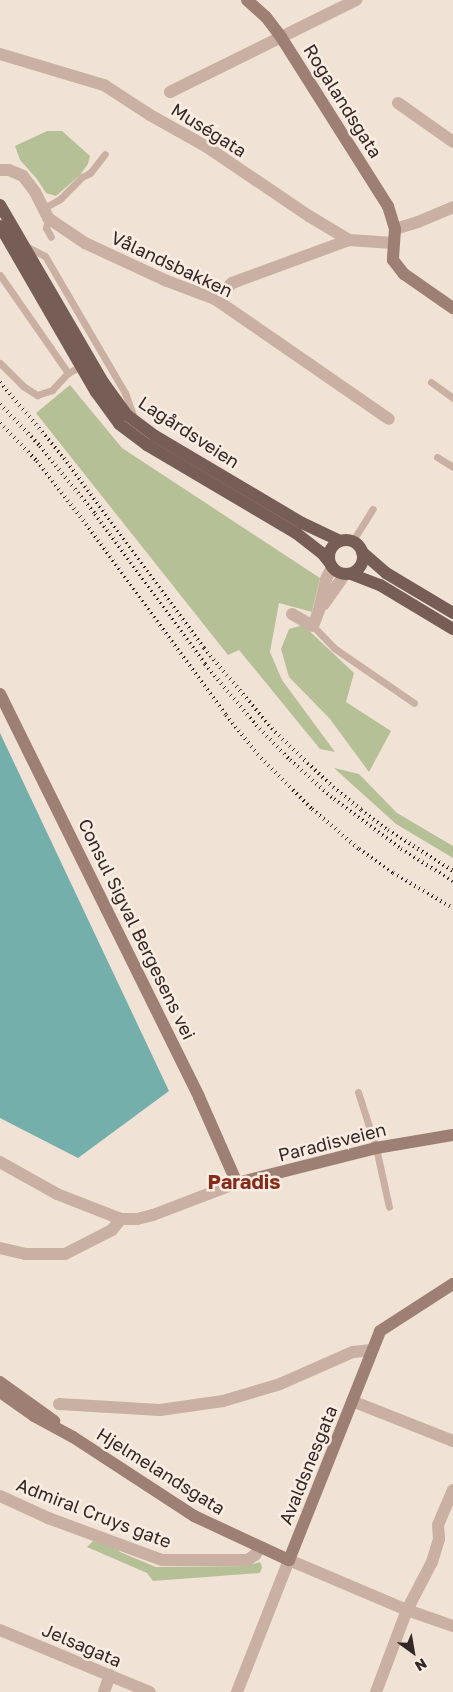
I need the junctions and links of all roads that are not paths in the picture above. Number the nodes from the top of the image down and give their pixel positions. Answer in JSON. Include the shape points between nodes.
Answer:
{"nodes":[{"id":1,"x":247,"y":0,"type":"edge"},
{"id":2,"x":356,"y":0,"type":"edge"},
{"id":3,"x":281,"y":38,"type":"junction"},
{"id":4,"x":0,"y":54,"type":"edge"},
{"id":5,"x":170,"y":92,"type":"dead end"},
{"id":6,"x":398,"y":103,"type":"dead end"},
{"id":7,"x":453,"y":142,"type":"edge"},
{"id":8,"x":105,"y":154,"type":"dead end"},
{"id":9,"x":0,"y":170,"type":"edge"},
{"id":10,"x":0,"y":205,"type":"edge"},
{"id":11,"x":453,"y":207,"type":"edge"},
{"id":12,"x":45,"y":213,"type":"junction"},
{"id":13,"x":0,"y":226,"type":"edge"},
{"id":14,"x":395,"y":229,"type":"junction"},
{"id":15,"x":51,"y":237,"type":"dead end"},
{"id":16,"x":349,"y":240,"type":"junction"},
{"id":17,"x":393,"y":243,"type":"junction"},
{"id":18,"x":0,"y":275,"type":"edge"},
{"id":19,"x":214,"y":299,"type":"junction"},
{"id":20,"x":453,"y":308,"type":"edge"},
{"id":21,"x":0,"y":363,"type":"edge"},
{"id":22,"x":81,"y":366,"type":"junction"},
{"id":23,"x":68,"y":373,"type":"junction"},
{"id":24,"x":431,"y":382,"type":"dead end"},
{"id":25,"x":453,"y":398,"type":"edge"},
{"id":26,"x":389,"y":419,"type":"dead end"},
{"id":27,"x":437,"y":457,"type":"dead end"},
{"id":28,"x":453,"y":467,"type":"edge"},
{"id":29,"x":373,"y":510,"type":"dead end"},
{"id":30,"x":346,"y":541,"type":"junction"},
{"id":31,"x":362,"y":552,"type":"junction"},
{"id":32,"x":330,"y":565,"type":"junction"},
{"id":33,"x":348,"y":574,"type":"junction"},
{"id":34,"x":320,"y":610,"type":"junction"},
{"id":35,"x":453,"y":613,"type":"edge"},
{"id":36,"x":292,"y":614,"type":"dead end"},
{"id":37,"x":313,"y":626,"type":"junction"},
{"id":38,"x":453,"y":629,"type":"edge"},
{"id":39,"x":0,"y":694,"type":"edge"},
{"id":40,"x":414,"y":703,"type":"dead end"},
{"id":41,"x":358,"y":1092,"type":"dead end"},
{"id":42,"x":453,"y":1135,"type":"edge"},
{"id":43,"x":376,"y":1148,"type":"junction"},
{"id":44,"x":0,"y":1162,"type":"edge"},
{"id":45,"x":237,"y":1183,"type":"junction"},
{"id":46,"x":388,"y":1207,"type":"dead end"},
{"id":47,"x":121,"y":1219,"type":"junction"},
{"id":48,"x":0,"y":1248,"type":"edge"},
{"id":49,"x":453,"y":1284,"type":"edge"},
{"id":50,"x":372,"y":1350,"type":"junction"},
{"id":51,"x":0,"y":1382,"type":"edge"},
{"id":52,"x":0,"y":1392,"type":"edge"},
{"id":53,"x":352,"y":1401,"type":"junction"},
{"id":54,"x":60,"y":1404,"type":"dead end"},
{"id":55,"x":74,"y":1437,"type":"junction"},
{"id":56,"x":453,"y":1441,"type":"edge"},
{"id":57,"x":453,"y":1490,"type":"edge"},
{"id":58,"x":0,"y":1496,"type":"edge"},
{"id":59,"x":260,"y":1547,"type":"junction"},
{"id":60,"x":290,"y":1560,"type":"junction"},
{"id":61,"x":407,"y":1610,"type":"junction"},
{"id":62,"x":453,"y":1626,"type":"edge"},
{"id":63,"x":0,"y":1630,"type":"edge"},
{"id":64,"x":110,"y":1675,"type":"junction"},
{"id":65,"x":104,"y":1692,"type":"edge"},
{"id":66,"x":150,"y":1692,"type":"edge"},
{"id":67,"x":237,"y":1692,"type":"edge"},
{"id":68,"x":376,"y":1692,"type":"edge"}],
"edges":[{"from":1,"to":3,"type":"street","name":"Rogalandsgata","via":[[266,16]]},
{"from":2,"to":3,"type":"street"},
{"from":3,"to":5,"type":"street"},
{"from":3,"to":14,"type":"street","name":"Rogalandsgata","via":[[388,206]]},
{"from":4,"to":16,"type":"street","name":"Muségata","via":[[104,85],[207,147]]},
{"from":6,"to":7,"type":"street"},
{"from":8,"to":12,"type":"lane","via":[[90,173]]},
{"from":9,"to":12,"type":"street","name":"Vålandsbakken","via":[[23,176]]},
{"from":10,"to":30,"type":"main road","name":"Lagårdsveien","via":[[120,408],[136,423],[302,523]]},
{"from":11,"to":14,"type":"street"},
{"from":12,"to":15,"type":"lane","via":[[46,228]]},
{"from":12,"to":19,"type":"street","name":"Vålandsbakken","via":[[85,243]]},
{"from":13,"to":22,"type":"main road","name":"Lagårdsveien"},
{"from":14,"to":17,"type":"street"},
{"from":16,"to":17,"type":"street","name":"Muségata"},
{"from":16,"to":19,"type":"street","via":[[232,283]]},
{"from":17,"to":20,"type":"street","via":[[393,260],[404,274]]},
{"from":18,"to":23,"type":"lane"},
{"from":19,"to":26,"type":"street","name":"Vålandsbakken"},
{"from":21,"to":23,"type":"lane","via":[[22,386],[36,395],[52,390]]},
{"from":22,"to":23,"type":"lane"},
{"from":22,"to":32,"type":"main road","name":"Lagårdsveien","via":[[104,405],[128,432],[296,533],[322,553]]},
{"from":24,"to":25,"type":"lane"},
{"from":27,"to":28,"type":"lane"},
{"from":29,"to":30,"type":"lane"},
{"from":30,"to":31,"type":"main road"},
{"from":30,"to":32,"type":"main road","via":[[330,550]]},
{"from":31,"to":33,"type":"main road","via":[[361,565]]},
{"from":31,"to":35,"type":"main road","via":[[386,573]]},
{"from":32,"to":33,"type":"main road"},
{"from":32,"to":34,"type":"street"},
{"from":33,"to":34,"type":"street"},
{"from":33,"to":38,"type":"main road","via":[[380,585]]},
{"from":34,"to":37,"type":"street"},
{"from":36,"to":37,"type":"street"},
{"from":37,"to":40,"type":"lane","via":[[334,648]]},
{"from":39,"to":45,"type":"street","name":"Consul Sigval Bergesens vei","via":[[156,1008]]},
{"from":41,"to":43,"type":"lane"},
{"from":42,"to":43,"type":"street","name":"Paradisveien"},
{"from":43,"to":45,"type":"street","name":"Paradisveien"},
{"from":43,"to":46,"type":"lane"},
{"from":44,"to":47,"type":"street","name":"Paradisveien","via":[[57,1194]]},
{"from":45,"to":47,"type":"street","name":"Paradisveien","via":[[153,1215]]},
{"from":47,"to":48,"type":"street","via":[[112,1230],[65,1254],[25,1254]]},
{"from":49,"to":50,"type":"street","name":"Avaldsnesgata","via":[[385,1327]]},
{"from":50,"to":53,"type":"street","name":"Avaldsnesgata"},
{"from":50,"to":54,"type":"street","via":[[353,1352],[280,1384],[223,1401],[160,1410]]},
{"from":51,"to":55,"type":"street","name":"Hjelmelandsgata"},
{"from":52,"to":55,"type":"street","name":"Hjelmelandsgata","via":[[34,1416]]},
{"from":53,"to":56,"type":"street"},
{"from":53,"to":60,"type":"street","name":"Avaldsnesgata"},
{"from":55,"to":59,"type":"street","name":"Hjelmelandsgata","via":[[194,1516]]},
{"from":57,"to":61,"type":"street","via":[[438,1525],[439,1539],[432,1562]]},
{"from":58,"to":59,"type":"street","name":"Admiral Cruys gate","via":[[48,1518],[170,1562],[248,1560]]},
{"from":59,"to":60,"type":"street","name":"Hjelmelandsgata"},
{"from":60,"to":61,"type":"street","name":"Hjelmelandsgata"},
{"from":60,"to":67,"type":"street","name":"Avaldsnesgata"},
{"from":61,"to":62,"type":"street","name":"Hjelmelandsgata"},
{"from":61,"to":68,"type":"street"},
{"from":63,"to":64,"type":"street","name":"Jelsagata"},
{"from":64,"to":65,"type":"street"},
{"from":64,"to":66,"type":"street","name":"Jelsagata"}]}
